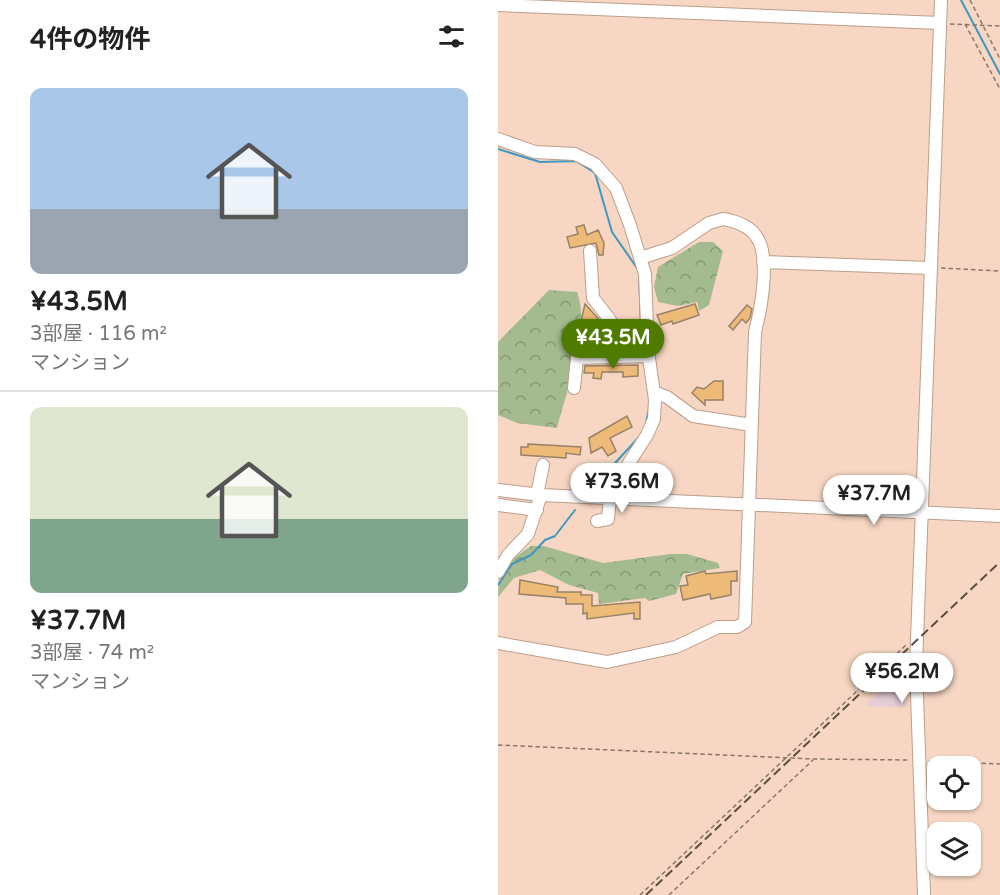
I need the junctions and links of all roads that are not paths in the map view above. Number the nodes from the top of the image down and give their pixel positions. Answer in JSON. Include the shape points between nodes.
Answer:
{"nodes":[{"id":1,"x":941,"y":0,"type":"edge"},
{"id":2,"x":498,"y":5,"type":"edge"},
{"id":3,"x":940,"y":23,"type":"junction"},
{"id":4,"x":498,"y":139,"type":"edge"},
{"id":5,"x":590,"y":251,"type":"dead end"},
{"id":6,"x":640,"y":258,"type":"junction"},
{"id":7,"x":763,"y":262,"type":"junction"},
{"id":8,"x":930,"y":268,"type":"junction"},
{"id":9,"x":581,"y":329,"type":"dead end"},
{"id":10,"x":649,"y":356,"type":"junction"},
{"id":11,"x":621,"y":357,"type":"junction"},
{"id":12,"x":577,"y":358,"type":"junction"},
{"id":13,"x":574,"y":388,"type":"dead end"},
{"id":14,"x":654,"y":392,"type":"junction"},
{"id":15,"x":752,"y":425,"type":"junction"},
{"id":16,"x":543,"y":465,"type":"dead end"},
{"id":17,"x":498,"y":490,"type":"edge"},
{"id":18,"x":539,"y":495,"type":"junction"},
{"id":19,"x":615,"y":498,"type":"junction"},
{"id":20,"x":498,"y":504,"type":"edge"},
{"id":21,"x":748,"y":505,"type":"junction"},
{"id":22,"x":537,"y":510,"type":"junction"},
{"id":23,"x":921,"y":513,"type":"junction"},
{"id":24,"x":1000,"y":516,"type":"edge"},
{"id":25,"x":597,"y":521,"type":"dead end"},
{"id":26,"x":498,"y":572,"type":"edge"},
{"id":27,"x":498,"y":643,"type":"edge"},
{"id":28,"x":924,"y":895,"type":"edge"}],
"edges":[{"from":1,"to":3,"type":"street"},
{"from":2,"to":3,"type":"street"},
{"from":3,"to":8,"type":"street"},
{"from":4,"to":6,"type":"street","via":[[535,152],[575,154],[595,164],[616,188]]},
{"from":5,"to":11,"type":"street","via":[[593,298],[610,320]]},
{"from":6,"to":7,"type":"street","via":[[672,248],[709,223],[723,219],[754,233]]},
{"from":6,"to":10,"type":"street","via":[[645,274]]},
{"from":7,"to":8,"type":"street"},
{"from":7,"to":15,"type":"street","via":[[761,306],[755,332]]},
{"from":8,"to":23,"type":"street"},
{"from":9,"to":12,"type":"street"},
{"from":10,"to":11,"type":"street"},
{"from":10,"to":14,"type":"street"},
{"from":11,"to":12,"type":"street"},
{"from":12,"to":13,"type":"street"},
{"from":14,"to":15,"type":"street","via":[[703,419]]},
{"from":14,"to":19,"type":"street","via":[[654,419],[628,463]]},
{"from":15,"to":21,"type":"street"},
{"from":16,"to":18,"type":"street"},
{"from":17,"to":18,"type":"street"},
{"from":18,"to":19,"type":"street"},
{"from":18,"to":22,"type":"street"},
{"from":19,"to":21,"type":"street"},
{"from":19,"to":25,"type":"street","via":[[608,519]]},
{"from":20,"to":22,"type":"street"},
{"from":21,"to":23,"type":"street"},
{"from":21,"to":27,"type":"street","via":[[745,622],[740,626],[718,627],[676,646],[607,662]]},
{"from":22,"to":26,"type":"street","via":[[528,534]]},
{"from":23,"to":24,"type":"street"},
{"from":23,"to":28,"type":"street","via":[[916,666]]}]}
